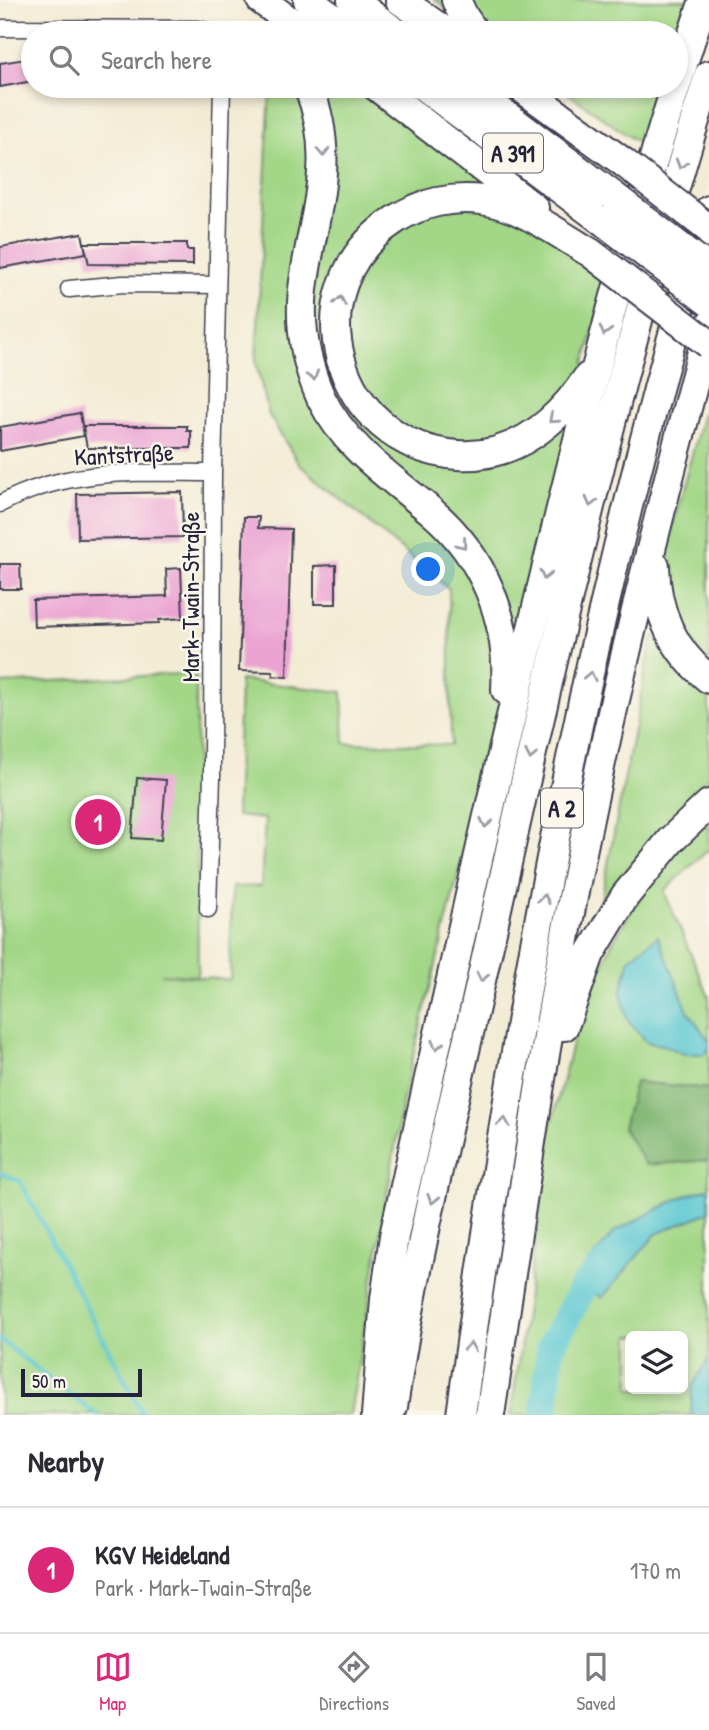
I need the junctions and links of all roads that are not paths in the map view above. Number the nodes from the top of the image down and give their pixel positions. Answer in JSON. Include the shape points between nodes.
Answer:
{"nodes":[{"id":1,"x":246,"y":0,"type":"edge"},
{"id":2,"x":261,"y":0,"type":"edge"},
{"id":3,"x":308,"y":0,"type":"edge"},
{"id":4,"x":352,"y":0,"type":"edge"},
{"id":5,"x":400,"y":0,"type":"edge"},
{"id":6,"x":456,"y":0,"type":"edge"},
{"id":7,"x":697,"y":0,"type":"edge"},
{"id":8,"x":704,"y":0,"type":"edge"},
{"id":9,"x":265,"y":21,"type":"edge"},
{"id":10,"x":290,"y":21,"type":"edge"},
{"id":11,"x":337,"y":21,"type":"edge"},
{"id":12,"x":380,"y":21,"type":"edge"},
{"id":13,"x":430,"y":21,"type":"edge"},
{"id":14,"x":467,"y":21,"type":"edge"},
{"id":15,"x":0,"y":28,"type":"edge"},
{"id":16,"x":21,"y":28,"type":"edge"},
{"id":17,"x":693,"y":30,"type":"junction"},
{"id":18,"x":688,"y":46,"type":"edge"},
{"id":19,"x":709,"y":75,"type":"edge"},
{"id":20,"x":222,"y":98,"type":"edge"},
{"id":21,"x":312,"y":98,"type":"edge"},
{"id":22,"x":391,"y":98,"type":"edge"},
{"id":23,"x":441,"y":98,"type":"edge"},
{"id":24,"x":481,"y":98,"type":"edge"},
{"id":25,"x":537,"y":98,"type":"edge"},
{"id":26,"x":672,"y":98,"type":"edge"},
{"id":27,"x":608,"y":208,"type":"junction"},
{"id":28,"x":709,"y":210,"type":"edge"},
{"id":29,"x":709,"y":229,"type":"edge"},
{"id":30,"x":591,"y":253,"type":"junction"},
{"id":31,"x":709,"y":270,"type":"edge"},
{"id":32,"x":217,"y":285,"type":"junction"},
{"id":33,"x":69,"y":289,"type":"dead end"},
{"id":34,"x":709,"y":302,"type":"edge"},
{"id":35,"x":709,"y":326,"type":"edge"},
{"id":36,"x":709,"y":344,"type":"edge"},
{"id":37,"x":596,"y":366,"type":"junction"},
{"id":38,"x":213,"y":473,"type":"junction"},
{"id":39,"x":669,"y":475,"type":"junction"},
{"id":40,"x":0,"y":504,"type":"edge"},
{"id":41,"x":709,"y":679,"type":"edge"},
{"id":42,"x":500,"y":757,"type":"junction"},
{"id":43,"x":709,"y":804,"type":"edge"},
{"id":44,"x":208,"y":909,"type":"dead end"},
{"id":45,"x":532,"y":1143,"type":"junction"},
{"id":46,"x":376,"y":1415,"type":"edge"},
{"id":47,"x":391,"y":1415,"type":"edge"},
{"id":48,"x":461,"y":1415,"type":"edge"},
{"id":49,"x":490,"y":1415,"type":"edge"}],
"edges":[{"from":1,"to":9,"type":"highway"},
{"from":2,"to":10,"type":"highway"},
{"from":3,"to":11,"type":"highway"},
{"from":4,"to":12,"type":"highway"},
{"from":5,"to":13,"type":"highway"},
{"from":6,"to":14,"type":"highway"},
{"from":7,"to":17,"type":"highway"},
{"from":8,"to":17,"type":"highway"},
{"from":15,"to":16,"type":"street"},
{"from":17,"to":18,"type":"highway","one_way":true},
{"from":19,"to":47,"type":"highway","number":"A 2","one_way":true,"via":[[641,303],[551,664]]},
{"from":20,"to":32,"type":"street","name":"Mark-Twain-Straße"},
{"from":21,"to":42,"type":"highway","one_way":true,"via":[[322,134],[324,170],[303,290],[307,357],[321,397],[343,433],[460,540],[490,589],[506,657]]},
{"from":22,"to":30,"type":"highway"},
{"from":23,"to":27,"type":"highway","number":"A 391"},
{"from":24,"to":27,"type":"highway","number":"A 391"},
{"from":25,"to":29,"type":"highway","bridge":true},
{"from":26,"to":37,"type":"highway","one_way":true},
{"from":27,"to":31,"type":"highway","number":"A 391","bridge":true},
{"from":27,"to":34,"type":"highway","number":"A 391","bridge":true},
{"from":48,"to":28,"type":"highway","number":"A 2","one_way":true,"via":[[517,1044],[589,678],[679,312]]},
{"from":30,"to":36,"type":"highway","bridge":true},
{"from":37,"to":30,"type":"highway","one_way":true,"via":[[571,401],[523,441],[485,454],[445,454],[407,442],[374,418],[350,386],[336,328],[342,289],[360,253],[388,224],[424,206],[463,199],[502,205]]},
{"from":32,"to":33,"type":"street"},
{"from":32,"to":38,"type":"street","name":"Mark-Twain-Straße"},
{"from":35,"to":39,"type":"highway"},
{"from":37,"to":42,"type":"highway","one_way":true},
{"from":38,"to":40,"type":"street","name":"Kantstraße","via":[[85,475]]},
{"from":38,"to":44,"type":"street","name":"Mark-Twain-Straße"},
{"from":39,"to":41,"type":"highway","via":[[656,549],[658,600],[677,646]]},
{"from":39,"to":45,"type":"highway","via":[[572,906]]},
{"from":42,"to":46,"type":"highway","one_way":true,"via":[[394,1236]]},
{"from":43,"to":45,"type":"highway","via":[[671,840],[625,896],[590,954]]},
{"from":45,"to":49,"type":"highway"}]}
